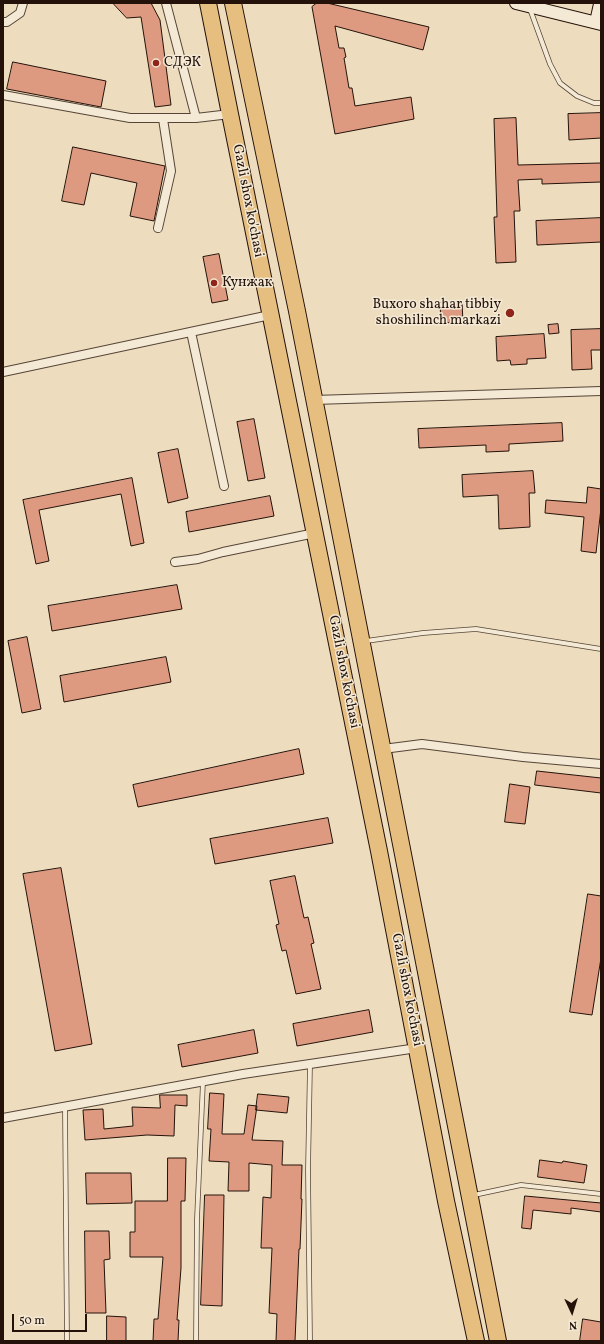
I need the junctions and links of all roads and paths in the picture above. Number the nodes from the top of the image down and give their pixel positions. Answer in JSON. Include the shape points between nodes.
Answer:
{"nodes":[{"id":1,"x":23,"y":3,"type":"edge"},
{"id":2,"x":166,"y":3,"type":"edge"},
{"id":3,"x":208,"y":3,"type":"edge"},
{"id":4,"x":233,"y":3,"type":"edge"},
{"id":5,"x":240,"y":3,"type":"edge"},
{"id":6,"x":516,"y":3,"type":"edge"},
{"id":7,"x":600,"y":3,"type":"edge"},
{"id":8,"x":529,"y":6,"type":"junction"},
{"id":9,"x":237,"y":20,"type":"junction"},
{"id":10,"x":3,"y":22,"type":"edge"},
{"id":11,"x":599,"y":23,"type":"edge"},
{"id":12,"x":3,"y":95,"type":"edge"},
{"id":13,"x":601,"y":103,"type":"edge"},
{"id":14,"x":230,"y":114,"type":"junction"},
{"id":15,"x":196,"y":118,"type":"junction"},
{"id":16,"x":163,"y":119,"type":"junction"},
{"id":17,"x":158,"y":228,"type":"dead end"},
{"id":18,"x":270,"y":315,"type":"junction"},
{"id":19,"x":191,"y":332,"type":"junction"},
{"id":20,"x":3,"y":372,"type":"edge"},
{"id":21,"x":601,"y":391,"type":"edge"},
{"id":22,"x":314,"y":400,"type":"junction"},
{"id":23,"x":224,"y":486,"type":"dead end"},
{"id":24,"x":315,"y":533,"type":"junction"},
{"id":25,"x":175,"y":562,"type":"dead end"},
{"id":26,"x":361,"y":642,"type":"junction"},
{"id":27,"x":601,"y":649,"type":"edge"},
{"id":28,"x":382,"y":749,"type":"junction"},
{"id":29,"x":601,"y":764,"type":"edge"},
{"id":30,"x":416,"y":1048,"type":"junction"},
{"id":31,"x":310,"y":1063,"type":"junction"},
{"id":32,"x":203,"y":1081,"type":"junction"},
{"id":33,"x":65,"y":1107,"type":"junction"},
{"id":34,"x":3,"y":1118,"type":"edge"},
{"id":35,"x":601,"y":1194,"type":"edge"},
{"id":36,"x":469,"y":1196,"type":"junction"},
{"id":37,"x":67,"y":1341,"type":"edge"},
{"id":38,"x":196,"y":1341,"type":"edge"},
{"id":39,"x":310,"y":1341,"type":"edge"},
{"id":40,"x":476,"y":1341,"type":"edge"},
{"id":41,"x":498,"y":1341,"type":"edge"}],
"edges":[{"from":1,"to":10,"type":"street","via":[[20,13]]},
{"from":2,"to":15,"type":"street"},
{"from":3,"to":14,"type":"highway","name":"Gazli shox ko'chasi"},
{"from":4,"to":9,"type":"highway","name":"Gazli shox ko'chasi"},
{"from":5,"to":9,"type":"highway"},
{"from":6,"to":8,"type":"main road"},
{"from":7,"to":11,"type":"main road"},
{"from":8,"to":11,"type":"main road"},
{"from":8,"to":13,"type":"lane","via":[[550,64],[560,83],[578,96]]},
{"from":9,"to":22,"type":"highway","name":"Gazli shox ko'chasi"},
{"from":12,"to":16,"type":"street","via":[[130,118]]},
{"from":14,"to":15,"type":"street"},
{"from":14,"to":18,"type":"highway","name":"Gazli shox ko'chasi"},
{"from":15,"to":16,"type":"street"},
{"from":16,"to":17,"type":"street","via":[[171,171]]},
{"from":18,"to":19,"type":"street"},
{"from":18,"to":24,"type":"highway","name":"Gazli shox ko'chasi"},
{"from":19,"to":20,"type":"street"},
{"from":19,"to":23,"type":"street"},
{"from":21,"to":22,"type":"street"},
{"from":22,"to":26,"type":"highway","name":"Gazli shox ko'chasi"},
{"from":24,"to":25,"type":"street"},
{"from":24,"to":30,"type":"highway","name":"Gazli shox ko'chasi","via":[[378,843]]},
{"from":26,"to":27,"type":"lane","via":[[476,629]]},
{"from":26,"to":28,"type":"highway","name":"Gazli shox ko'chasi"},
{"from":28,"to":29,"type":"street","via":[[422,744]]},
{"from":28,"to":36,"type":"highway","name":"Gazli shox ko'chasi"},
{"from":30,"to":31,"type":"street"},
{"from":30,"to":40,"type":"highway","name":"Gazli shox ko'chasi"},
{"from":31,"to":32,"type":"street"},
{"from":31,"to":39,"type":"lane"},
{"from":32,"to":33,"type":"street"},
{"from":32,"to":38,"type":"lane","via":[[197,1219]]},
{"from":33,"to":34,"type":"street"},
{"from":33,"to":37,"type":"lane"},
{"from":35,"to":36,"type":"lane","via":[[521,1185]]},
{"from":36,"to":41,"type":"highway","name":"Gazli shox ko'chasi"}]}
